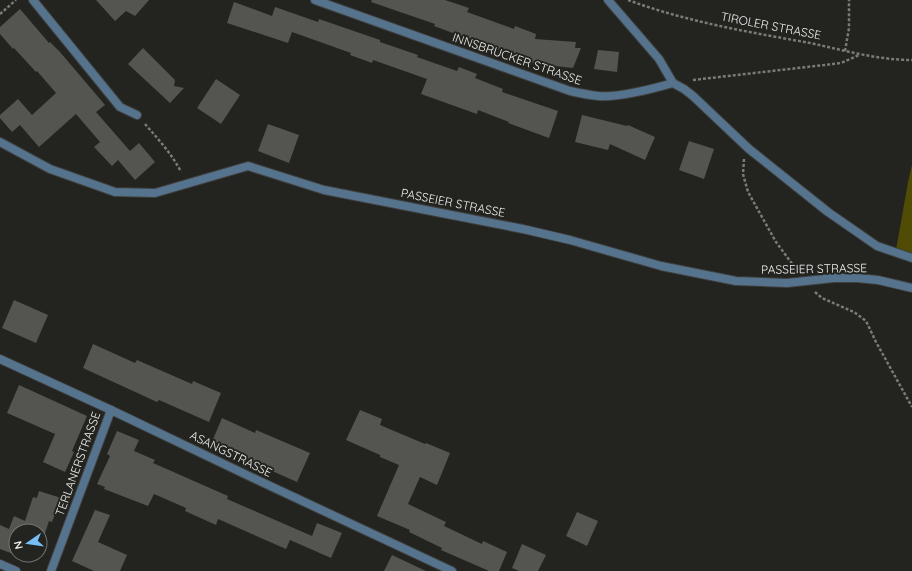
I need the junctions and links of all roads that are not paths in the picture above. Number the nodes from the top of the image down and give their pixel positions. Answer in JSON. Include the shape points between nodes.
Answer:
{"nodes":[{"id":1,"x":33,"y":0,"type":"edge"},
{"id":2,"x":315,"y":0,"type":"edge"},
{"id":3,"x":608,"y":0,"type":"edge"},
{"id":4,"x":673,"y":83,"type":"junction"},
{"id":5,"x":137,"y":115,"type":"road end"},
{"id":6,"x":0,"y":142,"type":"edge"},
{"id":7,"x":912,"y":258,"type":"edge"},
{"id":8,"x":912,"y":288,"type":"edge"},
{"id":9,"x":0,"y":359,"type":"edge"},
{"id":10,"x":111,"y":410,"type":"junction"},
{"id":11,"x":0,"y":564,"type":"edge"},
{"id":12,"x":16,"y":571,"type":"edge"},
{"id":13,"x":51,"y":571,"type":"edge"},
{"id":14,"x":452,"y":571,"type":"edge"}],
"edges":[{"from":1,"to":5,"type":"street","via":[[120,106]]},
{"from":2,"to":4,"type":"street","name":"INNSBRUCKER STRASSE","via":[[570,92],[613,95]]},
{"from":3,"to":4,"type":"street","via":[[659,59]]},
{"from":4,"to":7,"type":"street","via":[[693,96],[749,149],[828,212],[871,242]]},
{"from":6,"to":8,"type":"street","name":"PASSEIER STRASSE","via":[[50,169],[115,192],[155,193],[248,166],[324,190],[523,229],[661,266],[736,281],[779,283],[857,278]]},
{"from":9,"to":10,"type":"street","name":"ASANGSTRASSE"},
{"from":10,"to":13,"type":"street","name":"TERLANERSTRASSE"},
{"from":10,"to":14,"type":"street","name":"ASANGSTRASSE"},
{"from":11,"to":12,"type":"street"}]}
